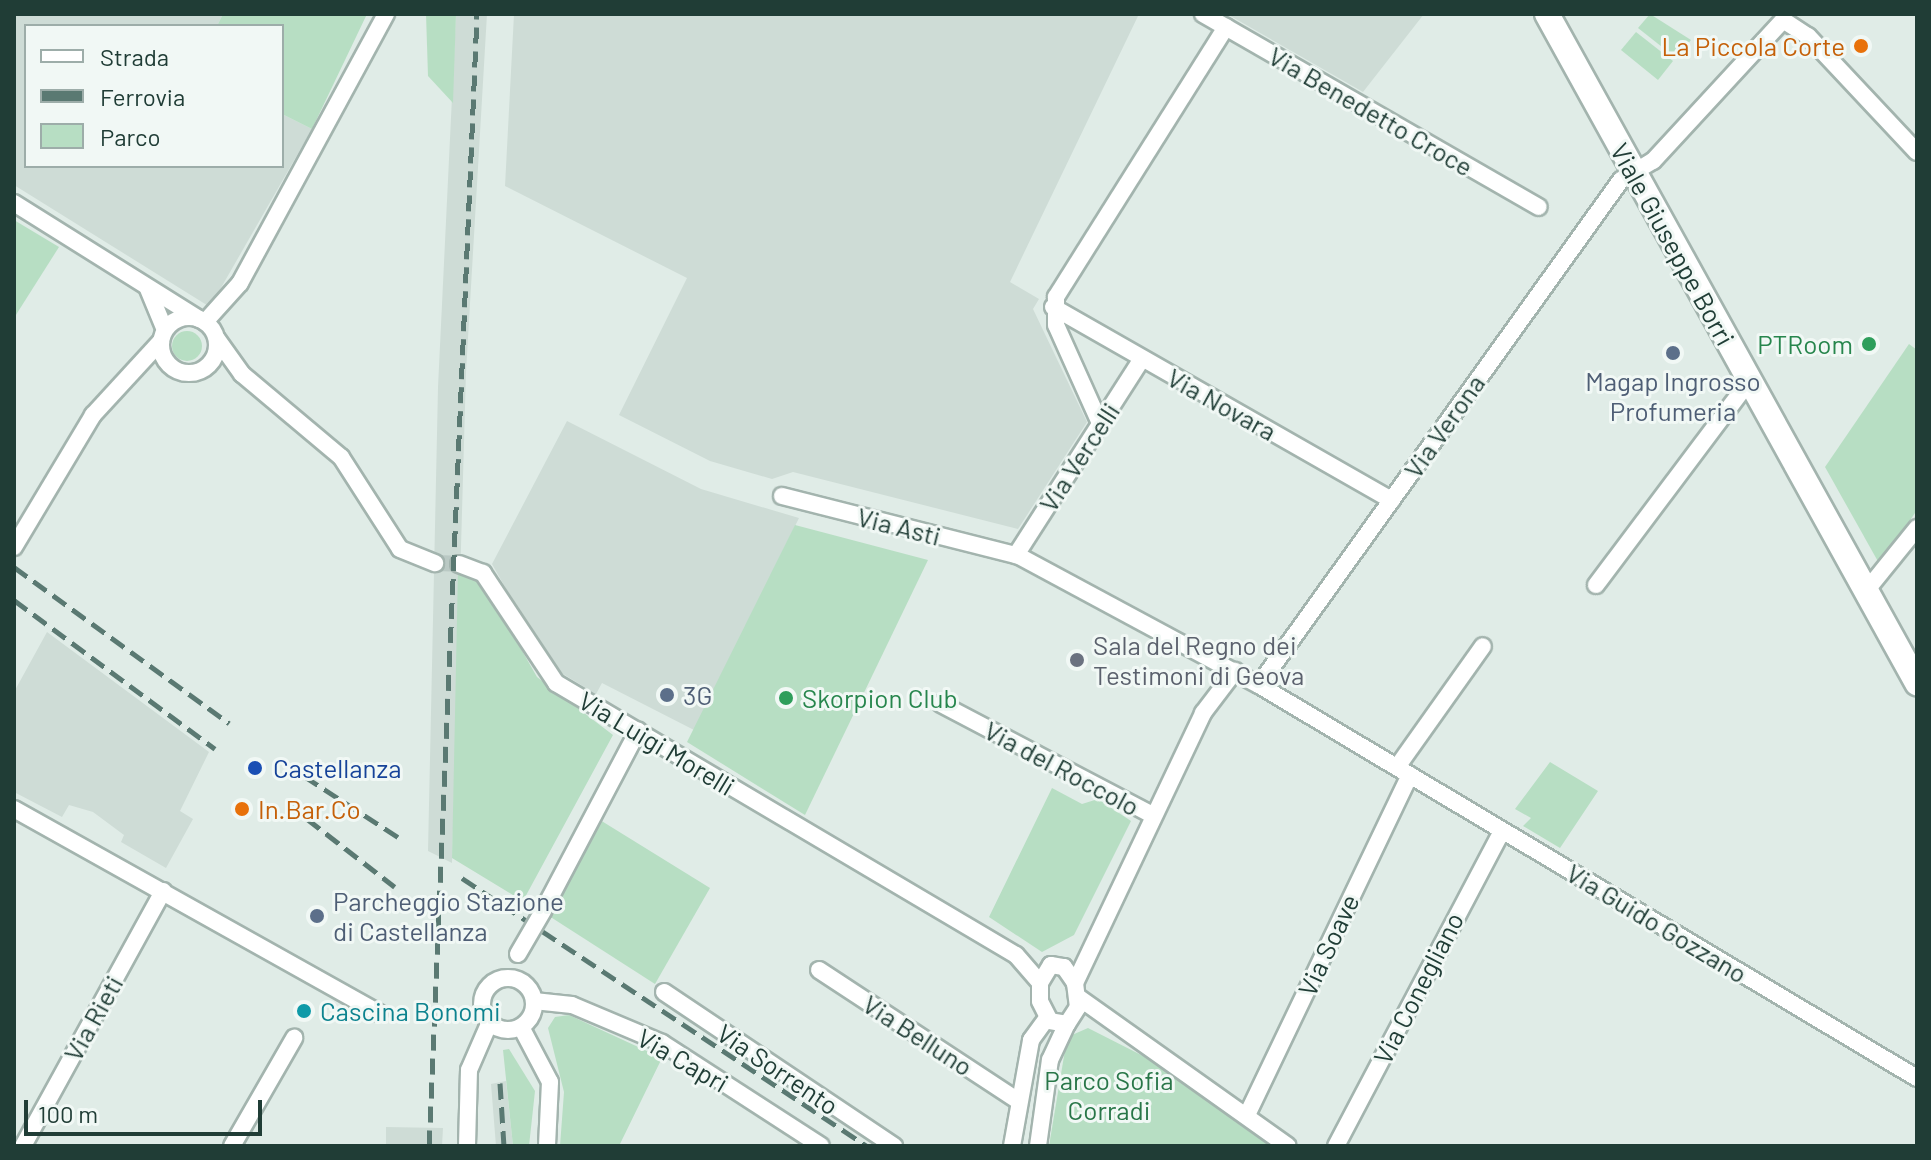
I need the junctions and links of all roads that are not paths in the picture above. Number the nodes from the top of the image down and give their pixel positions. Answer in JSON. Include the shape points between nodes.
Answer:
{"nodes":[{"id":1,"x":1203,"y":14,"type":"edge"},
{"id":2,"x":1547,"y":14,"type":"edge"},
{"id":3,"x":1785,"y":17,"type":"edge"},
{"id":4,"x":385,"y":19,"type":"edge"},
{"id":5,"x":1226,"y":27,"type":"junction"},
{"id":6,"x":1917,"y":152,"type":"edge"},
{"id":7,"x":1633,"y":171,"type":"junction"},
{"id":8,"x":14,"y":203,"type":"edge"},
{"id":9,"x":1539,"y":207,"type":"dead end"},
{"id":10,"x":147,"y":288,"type":"junction"},
{"id":11,"x":1053,"y":307,"type":"junction"},
{"id":12,"x":202,"y":320,"type":"junction"},
{"id":13,"x":163,"y":336,"type":"junction"},
{"id":14,"x":217,"y":339,"type":"junction"},
{"id":15,"x":1142,"y":359,"type":"junction"},
{"id":16,"x":207,"y":367,"type":"junction"},
{"id":17,"x":177,"y":371,"type":"junction"},
{"id":18,"x":242,"y":374,"type":"junction"},
{"id":19,"x":130,"y":381,"type":"junction"},
{"id":20,"x":1749,"y":381,"type":"junction"},
{"id":21,"x":1099,"y":421,"type":"junction"},
{"id":22,"x":782,"y":496,"type":"dead end"},
{"id":23,"x":1392,"y":500,"type":"junction"},
{"id":24,"x":1917,"y":528,"type":"edge"},
{"id":25,"x":14,"y":547,"type":"edge"},
{"id":26,"x":1016,"y":555,"type":"junction"},
{"id":27,"x":435,"y":563,"type":"tunnel mouth"},
{"id":28,"x":459,"y":564,"type":"tunnel mouth"},
{"id":29,"x":1596,"y":585,"type":"dead end"},
{"id":30,"x":1866,"y":591,"type":"junction"},
{"id":31,"x":1483,"y":646,"type":"dead end"},
{"id":32,"x":1235,"y":671,"type":"junction"},
{"id":33,"x":1917,"y":683,"type":"edge"},
{"id":34,"x":1259,"y":685,"type":"junction"},
{"id":35,"x":941,"y":704,"type":"dead end"},
{"id":36,"x":638,"y":731,"type":"junction"},
{"id":37,"x":1403,"y":771,"type":"junction"},
{"id":38,"x":14,"y":809,"type":"edge"},
{"id":39,"x":1152,"y":815,"type":"junction"},
{"id":40,"x":1502,"y":831,"type":"junction"},
{"id":41,"x":163,"y":891,"type":"junction"},
{"id":42,"x":1094,"y":933,"type":"junction"},
{"id":43,"x":1016,"y":955,"type":"junction"},
{"id":44,"x":1055,"y":964,"type":"junction"},
{"id":45,"x":819,"y":970,"type":"dead end"},
{"id":46,"x":508,"y":978,"type":"junction"},
{"id":47,"x":1040,"y":983,"type":"junction"},
{"id":48,"x":1077,"y":990,"type":"junction"},
{"id":49,"x":664,"y":992,"type":"dead end"},
{"id":50,"x":534,"y":1001,"type":"junction"},
{"id":51,"x":379,"y":1013,"type":"dead end"},
{"id":52,"x":1060,"y":1020,"type":"junction"},
{"id":53,"x":1104,"y":1021,"type":"junction"},
{"id":54,"x":489,"y":1024,"type":"junction"},
{"id":55,"x":521,"y":1027,"type":"junction"},
{"id":56,"x":294,"y":1038,"type":"dead end"},
{"id":57,"x":1917,"y":1078,"type":"edge"},
{"id":58,"x":1017,"y":1100,"type":"junction"},
{"id":59,"x":1247,"y":1115,"type":"junction"},
{"id":60,"x":23,"y":1146,"type":"edge"},
{"id":61,"x":232,"y":1146,"type":"edge"},
{"id":62,"x":467,"y":1146,"type":"edge"},
{"id":63,"x":547,"y":1146,"type":"edge"},
{"id":64,"x":821,"y":1146,"type":"edge"},
{"id":65,"x":894,"y":1146,"type":"edge"},
{"id":66,"x":1012,"y":1146,"type":"edge"},
{"id":67,"x":1038,"y":1146,"type":"edge"},
{"id":68,"x":1288,"y":1146,"type":"edge"},
{"id":69,"x":1336,"y":1146,"type":"edge"}],
"edges":[{"from":1,"to":5,"type":"street","name":"Via Benedetto Croce"},
{"from":2,"to":7,"type":"main road","name":"Viale Giuseppe Borri"},
{"from":3,"to":6,"type":"street"},
{"from":3,"to":7,"type":"street","name":"Via Verona","via":[[1653,161]]},
{"from":4,"to":12,"type":"street","via":[[240,283]]},
{"from":5,"to":9,"type":"street","name":"Via Benedetto Croce"},
{"from":5,"to":11,"type":"street"},
{"from":7,"to":20,"type":"main road","name":"Viale Giuseppe Borri"},
{"from":7,"to":23,"type":"street","name":"Via Verona"},
{"from":8,"to":10,"type":"street"},
{"from":10,"to":12,"type":"street"},
{"from":10,"to":13,"type":"street"},
{"from":11,"to":15,"type":"street","name":"Via Novara"},
{"from":11,"to":21,"type":"street"},
{"from":12,"to":13,"type":"street","via":[[180,318]]},
{"from":12,"to":14,"type":"street"},
{"from":13,"to":17,"type":"street"},
{"from":13,"to":19,"type":"street"},
{"from":14,"to":16,"type":"street"},
{"from":14,"to":18,"type":"street"},
{"from":15,"to":21,"type":"street","name":"Via Vercelli"},
{"from":15,"to":23,"type":"street","name":"Via Novara"},
{"from":16,"to":17,"type":"street"},
{"from":16,"to":18,"type":"street"},
{"from":17,"to":19,"type":"street"},
{"from":18,"to":27,"type":"street","via":[[341,457],[400,549]]},
{"from":19,"to":25,"type":"street","via":[[93,415]]},
{"from":20,"to":29,"type":"street"},
{"from":20,"to":30,"type":"main road","name":"Viale Giuseppe Borri"},
{"from":21,"to":26,"type":"street","name":"Via Vercelli"},
{"from":22,"to":26,"type":"street","name":"Via Asti"},
{"from":23,"to":34,"type":"street","name":"Via Verona"},
{"from":24,"to":30,"type":"street"},
{"from":26,"to":32,"type":"street","name":"Via Guido Gozzano"},
{"from":28,"to":36,"type":"street","name":"Via Luigi Morelli","via":[[483,573],[544,673]]},
{"from":30,"to":33,"type":"main road","name":"Viale Giuseppe Borri"},
{"from":31,"to":37,"type":"street"},
{"from":32,"to":34,"type":"street","name":"Via Guido Gozzano"},
{"from":32,"to":39,"type":"street","via":[[1203,713]]},
{"from":34,"to":37,"type":"street","name":"Via Guido Gozzano"},
{"from":35,"to":39,"type":"street","name":"Via del Roccolo"},
{"from":36,"to":43,"type":"street","name":"Via Luigi Morelli"},
{"from":36,"to":46,"type":"street","bridge":true},
{"from":37,"to":40,"type":"street","name":"Via Guido Gozzano"},
{"from":37,"to":59,"type":"street","name":"Via Soave"},
{"from":38,"to":41,"type":"street"},
{"from":39,"to":42,"type":"street","name":"Via del Roccolo"},
{"from":40,"to":57,"type":"street","name":"Via Guido Gozzano"},
{"from":40,"to":69,"type":"street","name":"Via Conegliano"},
{"from":41,"to":51,"type":"street"},
{"from":41,"to":60,"type":"street","name":"Via Rieti"},
{"from":42,"to":44,"type":"street","name":"Via del Roccolo"},
{"from":42,"to":48,"type":"street","name":"Via del Roccolo"},
{"from":43,"to":44,"type":"street"},
{"from":43,"to":47,"type":"street"},
{"from":44,"to":47,"type":"street","name":"Via del Roccolo"},
{"from":44,"to":48,"type":"street"},
{"from":45,"to":58,"type":"street","name":"Via Belluno"},
{"from":46,"to":50,"type":"street","via":[[528,987]]},
{"from":46,"to":54,"type":"street","via":[[491,984],[482,999]]},
{"from":47,"to":52,"type":"street"},
{"from":48,"to":52,"type":"street","name":"Via del Roccolo"},
{"from":48,"to":53,"type":"street"},
{"from":49,"to":65,"type":"street","name":"Via Sorrento"},
{"from":50,"to":55,"type":"street"},
{"from":50,"to":64,"type":"street","name":"Via Capri","via":[[572,1005],[662,1043]]},
{"from":52,"to":53,"type":"street"},
{"from":52,"to":58,"type":"street","via":[[1032,1037]]},
{"from":52,"to":67,"type":"street"},
{"from":53,"to":59,"type":"street"},
{"from":54,"to":55,"type":"street"},
{"from":54,"to":62,"type":"street","via":[[469,1070]]},
{"from":55,"to":63,"type":"street","via":[[550,1082]]},
{"from":56,"to":61,"type":"street"},
{"from":58,"to":66,"type":"street"},
{"from":59,"to":68,"type":"street"}]}
